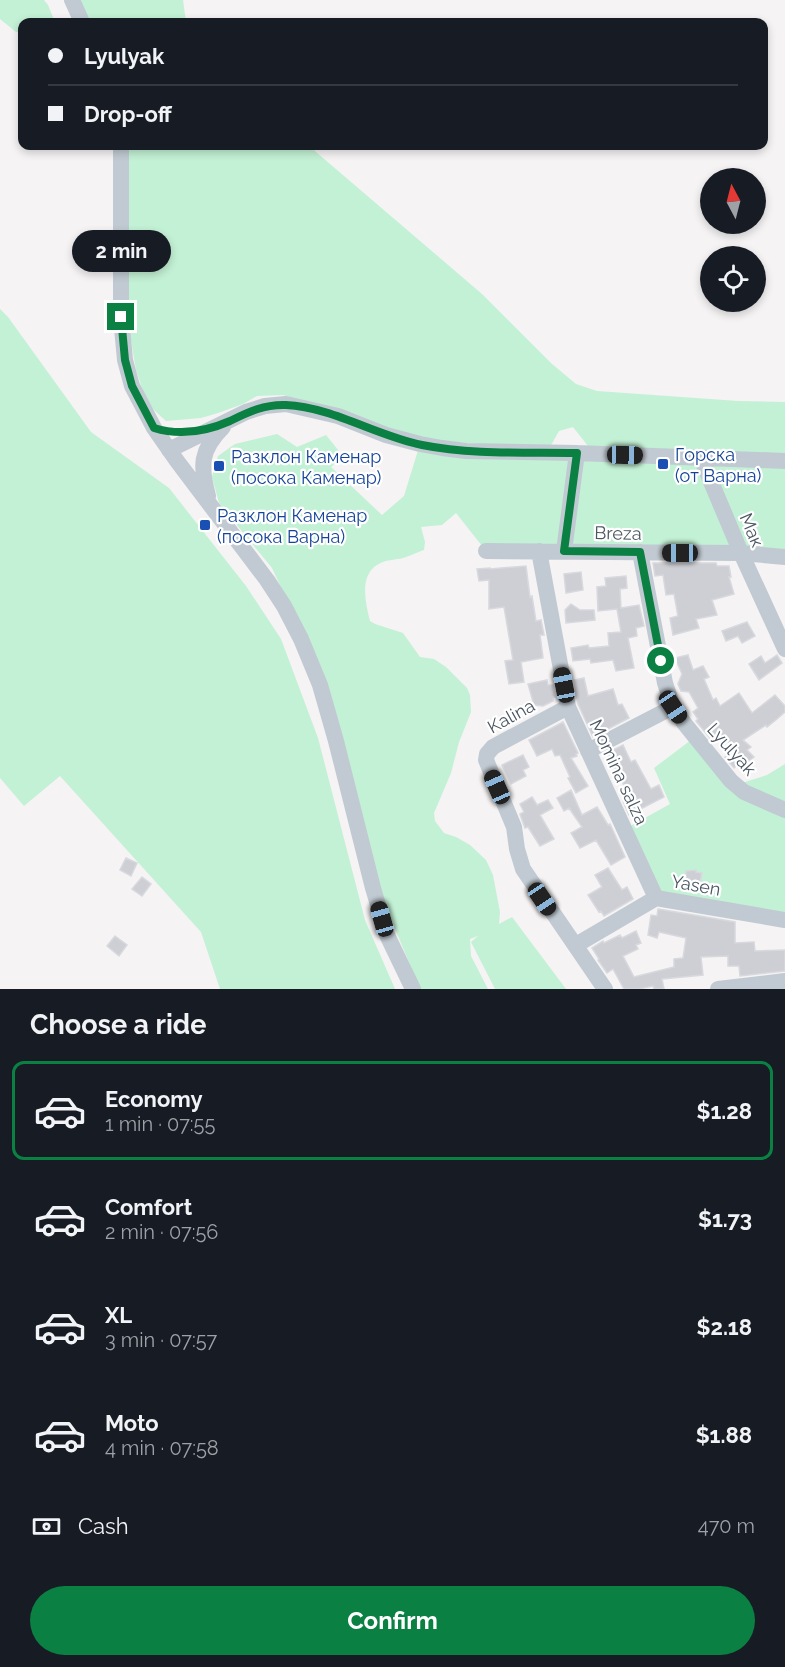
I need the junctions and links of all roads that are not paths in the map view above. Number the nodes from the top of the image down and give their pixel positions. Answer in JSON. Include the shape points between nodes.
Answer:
{"nodes":[{"id":1,"x":72,"y":0,"type":"edge"},
{"id":2,"x":80,"y":18,"type":"edge"},
{"id":3,"x":121,"y":150,"type":"edge"},
{"id":4,"x":228,"y":422,"type":"junction"},
{"id":5,"x":154,"y":428,"type":"junction"},
{"id":6,"x":169,"y":450,"type":"junction"},
{"id":7,"x":577,"y":453,"type":"junction"},
{"id":8,"x":701,"y":458,"type":"junction"},
{"id":9,"x":785,"y":461,"type":"edge"},
{"id":10,"x":211,"y":505,"type":"junction"},
{"id":11,"x":486,"y":551,"type":"dead end"},
{"id":12,"x":538,"y":551,"type":"junction"},
{"id":13,"x":564,"y":551,"type":"junction"},
{"id":14,"x":640,"y":552,"type":"junction"},
{"id":15,"x":741,"y":553,"type":"junction"},
{"id":16,"x":785,"y":557,"type":"edge"},
{"id":17,"x":785,"y":649,"type":"edge"},
{"id":18,"x":568,"y":707,"type":"junction"},
{"id":19,"x":673,"y":707,"type":"junction"},
{"id":20,"x":588,"y":751,"type":"junction"},
{"id":21,"x":785,"y":810,"type":"edge"},
{"id":22,"x":656,"y":898,"type":"junction"},
{"id":23,"x":785,"y":920,"type":"edge"},
{"id":24,"x":576,"y":945,"type":"junction"},
{"id":25,"x":785,"y":981,"type":"edge"},
{"id":26,"x":413,"y":989,"type":"edge"},
{"id":27,"x":605,"y":989,"type":"edge"},
{"id":28,"x":718,"y":989,"type":"edge"}],
"edges":[{"from":1,"to":2,"type":"street"},
{"from":3,"to":5,"type":"street","via":[[121,317],[125,360],[132,386]]},
{"from":4,"to":5,"type":"street","via":[[189,433]]},
{"from":4,"to":6,"type":"street"},
{"from":4,"to":7,"type":"street","via":[[265,406],[286,405],[338,416],[420,444],[466,450]]},
{"from":4,"to":10,"type":"street","via":[[214,436],[202,465]]},
{"from":5,"to":6,"type":"street"},
{"from":6,"to":10,"type":"street"},
{"from":7,"to":8,"type":"street"},
{"from":7,"to":13,"type":"street"},
{"from":8,"to":9,"type":"street"},
{"from":8,"to":15,"type":"street","name":"Мак"},
{"from":10,"to":26,"type":"street","via":[[267,580],[301,639],[320,685],[387,934]]},
{"from":11,"to":12,"type":"street","name":"Breza"},
{"from":12,"to":13,"type":"street","name":"Breza"},
{"from":12,"to":18,"type":"street","name":"Momina salza"},
{"from":13,"to":14,"type":"street","name":"Breza"},
{"from":14,"to":15,"type":"street","name":"Breza"},
{"from":14,"to":19,"type":"street","name":"Lyulyak"},
{"from":15,"to":16,"type":"street","name":"Breza"},
{"from":15,"to":17,"type":"street","name":"Мак"},
{"from":18,"to":20,"type":"street","name":"Momina salza"},
{"from":18,"to":24,"type":"street","name":"Kalina","via":[[493,747],[486,760],[514,827],[523,869]]},
{"from":19,"to":20,"type":"street"},
{"from":19,"to":21,"type":"street","name":"Lyulyak","via":[[731,781],[744,792]]},
{"from":20,"to":22,"type":"street","name":"Momina salza"},
{"from":22,"to":23,"type":"street","name":"Yasen"},
{"from":22,"to":24,"type":"street","name":"Yasen"},
{"from":24,"to":27,"type":"street","name":"Kalina"},
{"from":25,"to":28,"type":"street"}]}
